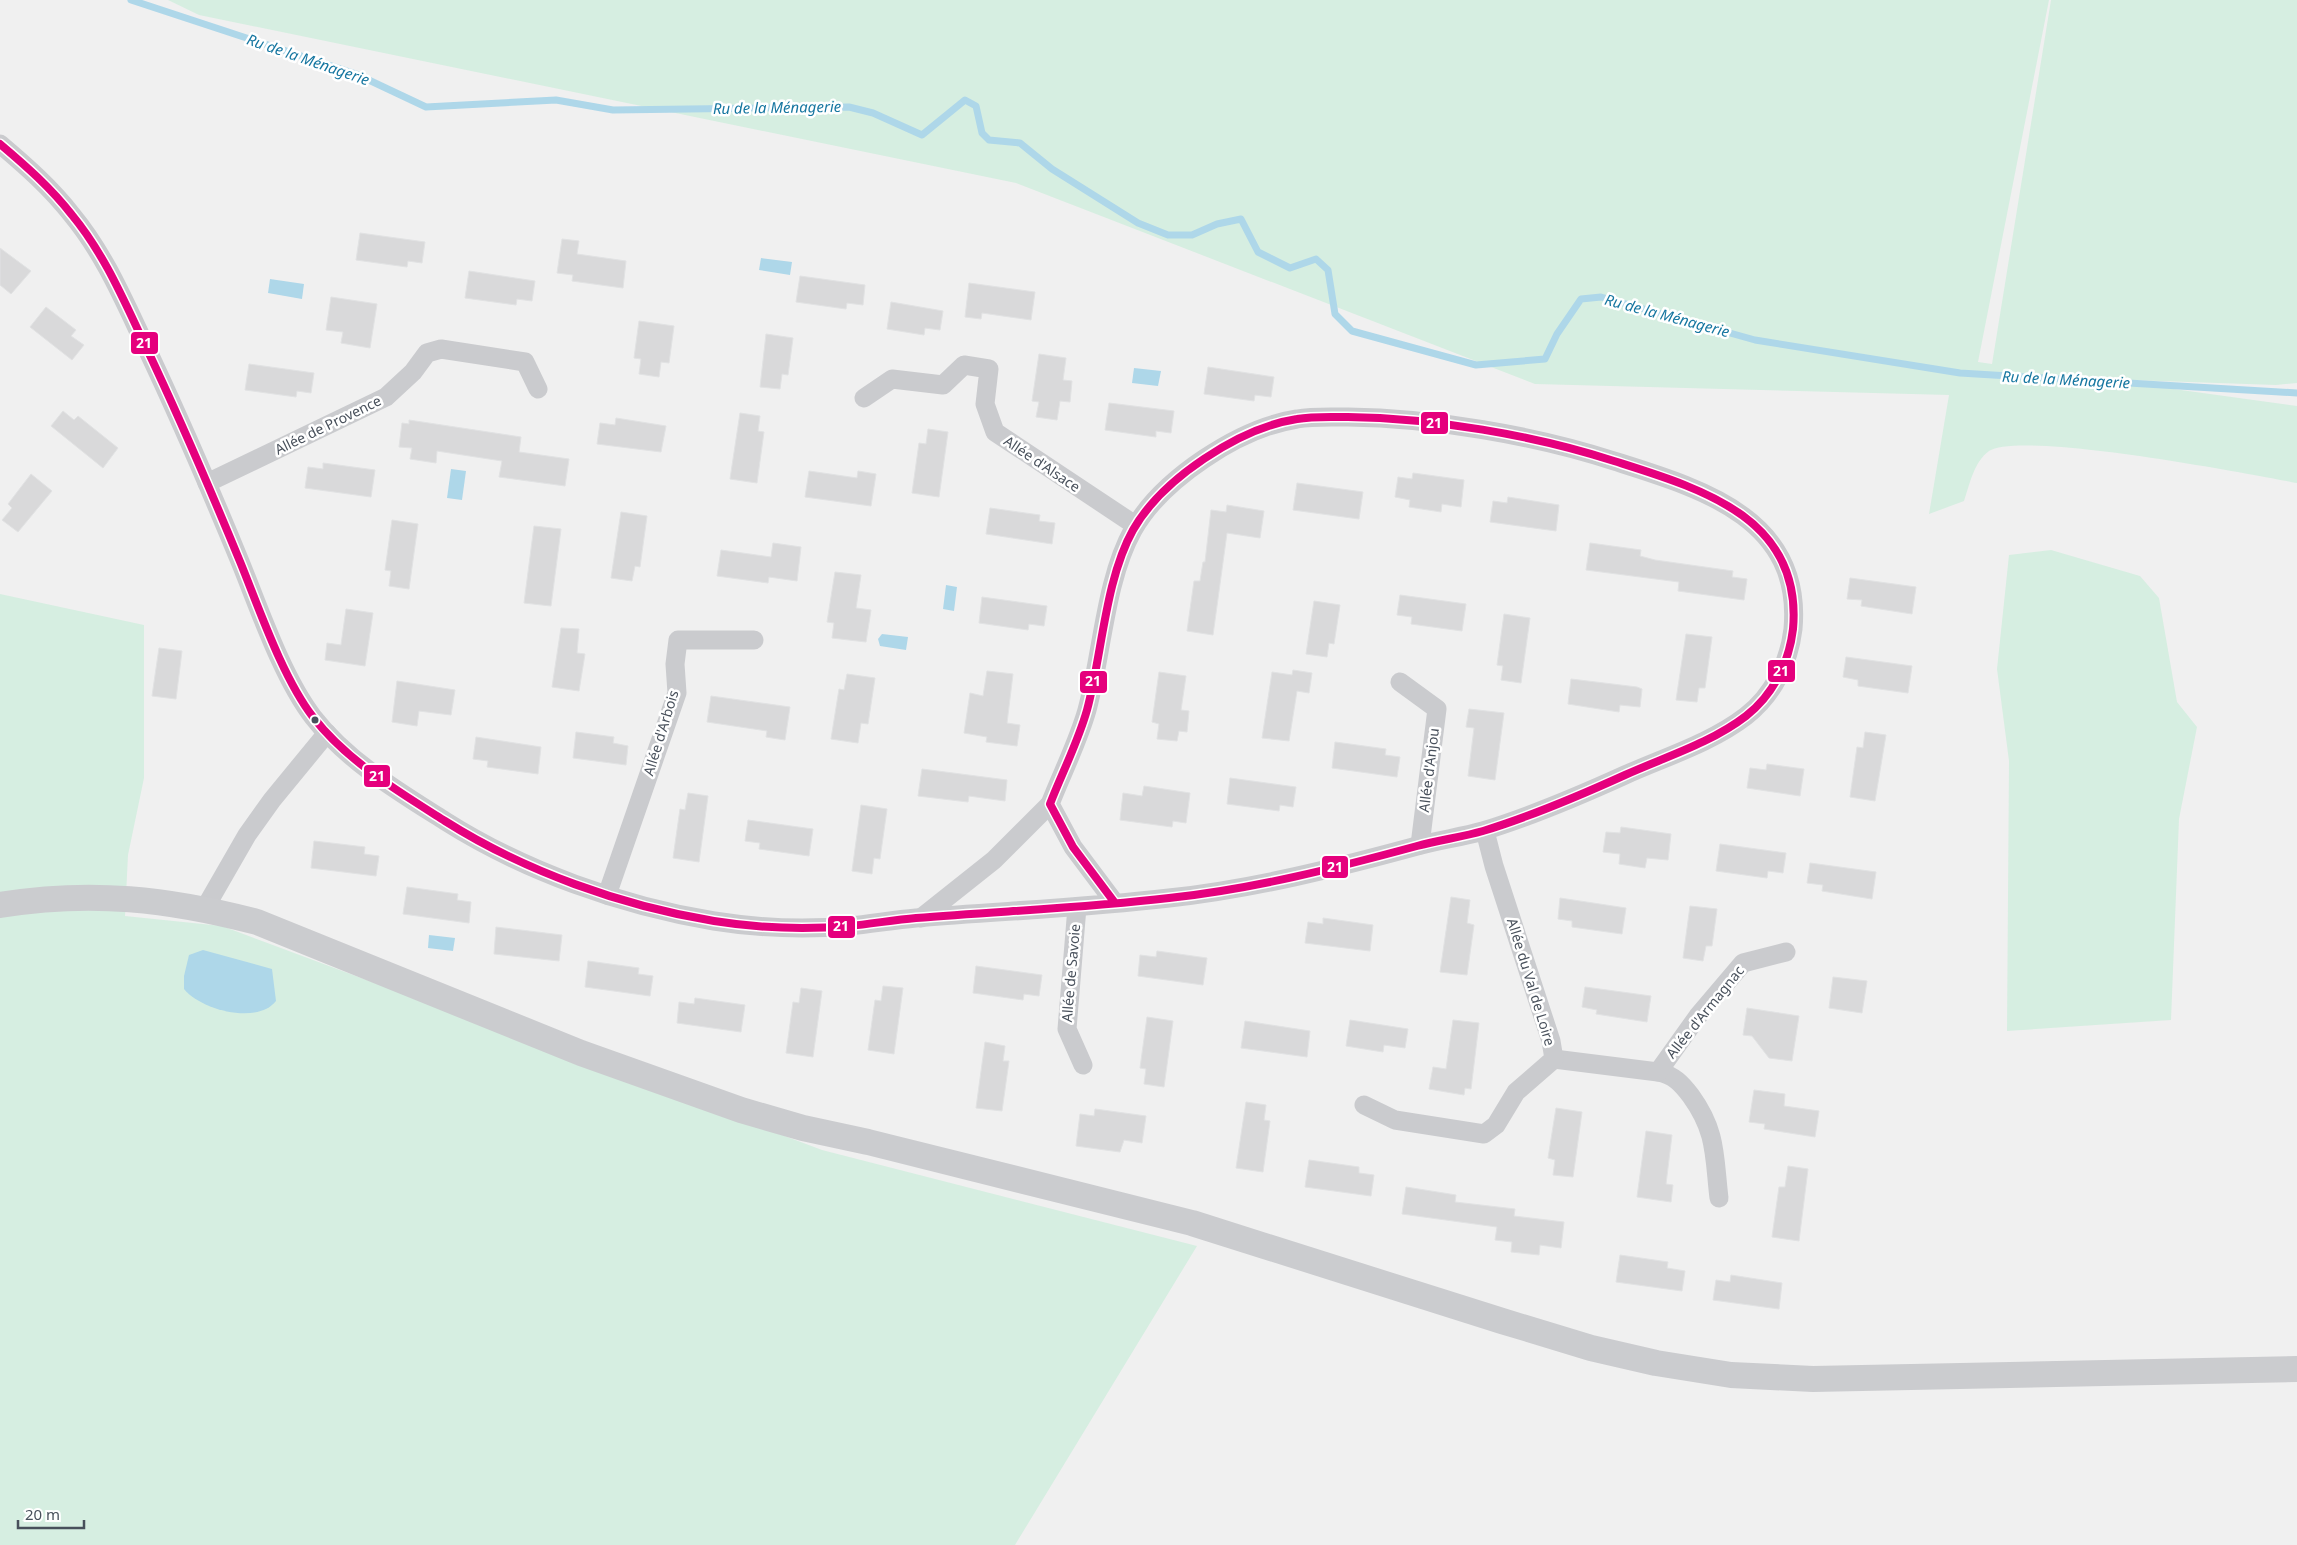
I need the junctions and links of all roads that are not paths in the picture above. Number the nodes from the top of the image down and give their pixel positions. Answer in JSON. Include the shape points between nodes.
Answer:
{"nodes":[{"id":1,"x":0,"y":144,"type":"edge"},
{"id":2,"x":538,"y":389,"type":"dead end"},
{"id":3,"x":864,"y":398,"type":"dead end"},
{"id":4,"x":207,"y":483,"type":"junction"},
{"id":5,"x":1135,"y":525,"type":"junction"},
{"id":6,"x":754,"y":640,"type":"dead end"},
{"id":7,"x":1400,"y":682,"type":"dead end"},
{"id":8,"x":327,"y":733,"type":"junction"},
{"id":9,"x":1050,"y":804,"type":"junction"},
{"id":10,"x":1485,"y":831,"type":"junction"},
{"id":11,"x":1420,"y":845,"type":"junction"},
{"id":12,"x":607,"y":896,"type":"junction"},
{"id":13,"x":1115,"y":903,"type":"junction"},
{"id":14,"x":0,"y":905,"type":"edge"},
{"id":15,"x":205,"y":908,"type":"junction"},
{"id":16,"x":1077,"y":908,"type":"junction"},
{"id":17,"x":921,"y":918,"type":"junction"},
{"id":18,"x":1786,"y":952,"type":"dead end"},
{"id":19,"x":1554,"y":1059,"type":"junction"},
{"id":20,"x":1083,"y":1065,"type":"dead end"},
{"id":21,"x":1658,"y":1072,"type":"junction"},
{"id":22,"x":1364,"y":1104,"type":"dead end"},
{"id":23,"x":1719,"y":1198,"type":"dead end"},
{"id":24,"x":2297,"y":1369,"type":"edge"}],
"edges":[{"from":1,"to":4,"type":"street","via":[[41,178],[76,218],[106,262]]},
{"from":2,"to":4,"type":"street","name":"Allée de Provence","via":[[525,362],[442,349],[432,351],[421,358],[413,372],[386,397]]},
{"from":3,"to":5,"type":"street","name":"Allée d'Alsace","via":[[892,379],[943,385],[964,365],[989,369],[985,404],[996,432]]},
{"from":4,"to":8,"type":"street","via":[[275,647],[307,710]]},
{"from":5,"to":9,"type":"street","via":[[1121,558],[1086,716]]},
{"from":5,"to":10,"type":"street","via":[[1173,483],[1218,448],[1272,425],[1296,419],[1378,417],[1514,436],[1594,454],[1712,496],[1758,527],[1785,567],[1793,605],[1790,645],[1777,682],[1767,696],[1751,713],[1714,736],[1600,786]]},
{"from":6,"to":12,"type":"street","name":"Allée d'Arbois","via":[[678,640],[676,693]]},
{"from":7,"to":11,"type":"street","name":"Allée d'Anjou","via":[[1437,709]]},
{"from":8,"to":12,"type":"street","via":[[372,772],[469,836]]},
{"from":8,"to":15,"type":"street","via":[[247,835]]},
{"from":9,"to":13,"type":"street","via":[[1073,846]]},
{"from":9,"to":17,"type":"street","via":[[994,860]]},
{"from":10,"to":11,"type":"street"},
{"from":10,"to":19,"type":"street","name":"Allée du Val de Loire"},
{"from":11,"to":13,"type":"street","via":[[1276,881],[1171,898]]},
{"from":12,"to":17,"type":"street","via":[[717,922],[766,926],[852,926]]},
{"from":13,"to":16,"type":"street"},
{"from":14,"to":15,"type":"street","via":[[71,897],[135,898]]},
{"from":15,"to":24,"type":"street","via":[[257,922],[581,1053],[741,1110],[1184,1221],[1502,1322],[1633,1358],[1690,1370],[1813,1379]]},
{"from":16,"to":17,"type":"street"},
{"from":16,"to":20,"type":"street","name":"Allée de Savoie","via":[[1067,1029]]},
{"from":18,"to":21,"type":"street","name":"Allée d'Armagnac","via":[[1743,963],[1698,1016]]},
{"from":19,"to":21,"type":"street"},
{"from":19,"to":22,"type":"street","name":"Allée du Val de Loire","via":[[1516,1092],[1496,1125],[1484,1134],[1394,1120]]},
{"from":21,"to":23,"type":"street","via":[[1669,1074],[1680,1082],[1707,1120],[1713,1141]]}]}
